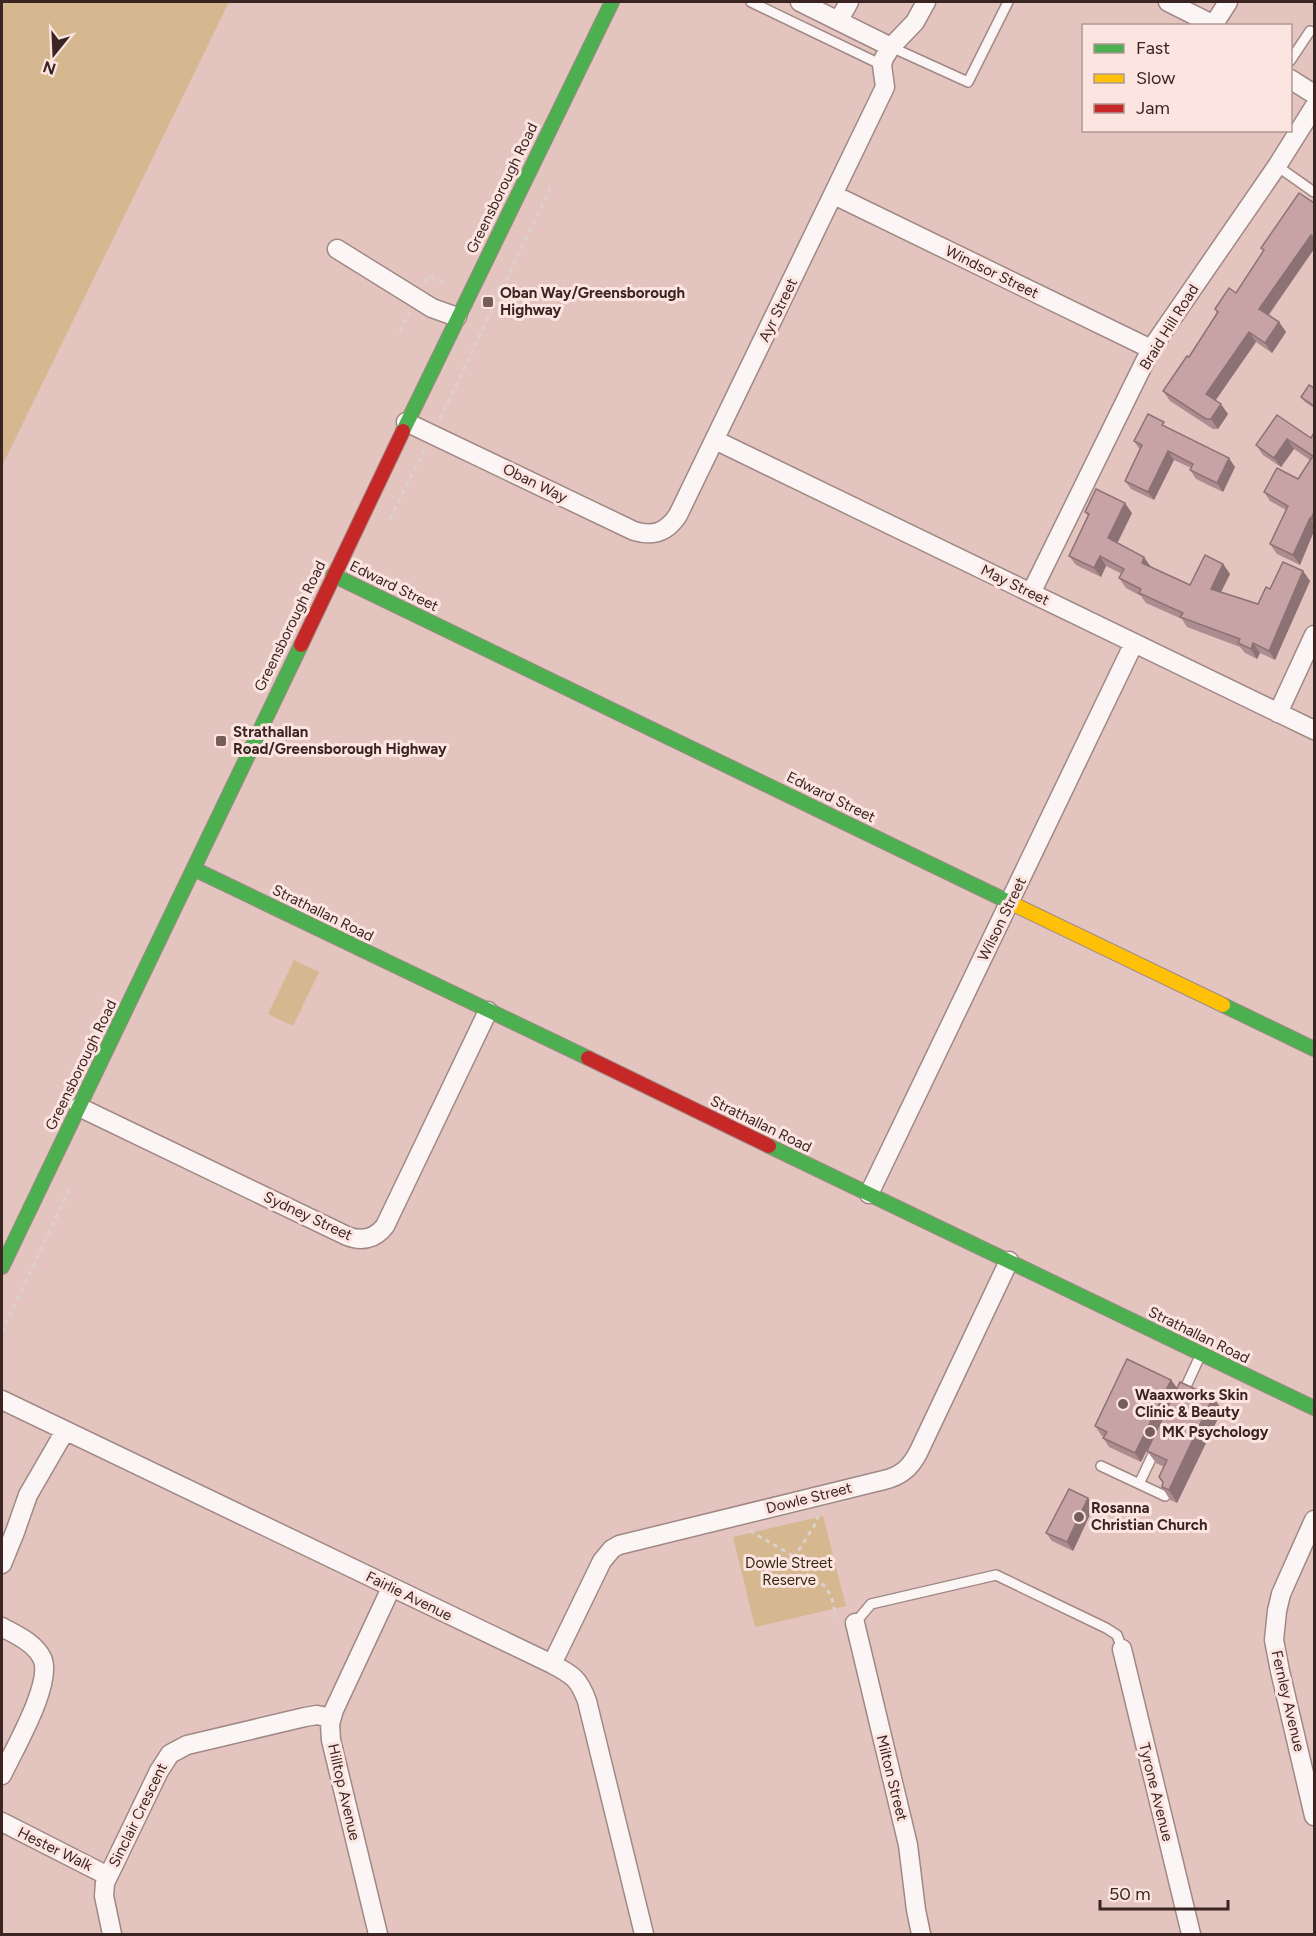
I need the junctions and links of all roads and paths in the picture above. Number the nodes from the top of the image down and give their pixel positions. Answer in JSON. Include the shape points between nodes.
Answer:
{"nodes":[{"id":1,"x":612,"y":2,"type":"edge"},
{"id":2,"x":751,"y":2,"type":"edge"},
{"id":3,"x":800,"y":2,"type":"edge"},
{"id":4,"x":849,"y":2,"type":"edge"},
{"id":5,"x":926,"y":2,"type":"edge"},
{"id":6,"x":1008,"y":2,"type":"edge"},
{"id":7,"x":1168,"y":2,"type":"edge"},
{"id":8,"x":1228,"y":2,"type":"edge"},
{"id":9,"x":839,"y":20,"type":"junction"},
{"id":10,"x":1213,"y":24,"type":"edge"},
{"id":11,"x":1216,"y":24,"type":"edge"},
{"id":12,"x":1310,"y":31,"type":"dead end"},
{"id":13,"x":891,"y":47,"type":"junction"},
{"id":14,"x":1292,"y":58,"type":"edge"},
{"id":15,"x":882,"y":65,"type":"junction"},
{"id":16,"x":1292,"y":80,"type":"edge"},
{"id":17,"x":1314,"y":94,"type":"edge"},
{"id":18,"x":1314,"y":108,"type":"edge"},
{"id":19,"x":1277,"y":166,"type":"junction"},
{"id":20,"x":1314,"y":192,"type":"edge"},
{"id":21,"x":834,"y":195,"type":"junction"},
{"id":22,"x":337,"y":249,"type":"dead end"},
{"id":23,"x":457,"y":317,"type":"junction"},
{"id":24,"x":1151,"y":349,"type":"junction"},
{"id":25,"x":406,"y":422,"type":"junction"},
{"id":26,"x":715,"y":440,"type":"junction"},
{"id":27,"x":665,"y":530,"type":"joint"},
{"id":28,"x":333,"y":575,"type":"junction"},
{"id":29,"x":1031,"y":593,"type":"junction"},
{"id":30,"x":1314,"y":635,"type":"edge"},
{"id":31,"x":1134,"y":643,"type":"junction"},
{"id":32,"x":1278,"y":712,"type":"junction"},
{"id":33,"x":1314,"y":730,"type":"edge"},
{"id":34,"x":194,"y":869,"type":"junction"},
{"id":35,"x":1010,"y":902,"type":"junction"},
{"id":36,"x":488,"y":1011,"type":"junction"},
{"id":37,"x":1314,"y":1049,"type":"edge"},
{"id":38,"x":79,"y":1107,"type":"junction"},
{"id":39,"x":869,"y":1194,"type":"junction"},
{"id":40,"x":1009,"y":1261,"type":"junction"},
{"id":41,"x":2,"y":1267,"type":"edge"},
{"id":42,"x":1201,"y":1354,"type":"junction"},
{"id":43,"x":2,"y":1400,"type":"edge"},
{"id":44,"x":1175,"y":1408,"type":"edge"},
{"id":45,"x":1314,"y":1408,"type":"edge"},
{"id":46,"x":65,"y":1431,"type":"junction"},
{"id":47,"x":1160,"y":1441,"type":"edge"},
{"id":48,"x":1101,"y":1466,"type":"dead end"},
{"id":49,"x":1139,"y":1484,"type":"junction"},
{"id":50,"x":1165,"y":1496,"type":"edge"},
{"id":51,"x":818,"y":1513,"type":"dead end"},
{"id":52,"x":1314,"y":1520,"type":"edge"},
{"id":53,"x":748,"y":1530,"type":"dead end"},
{"id":54,"x":793,"y":1558,"type":"junction"},
{"id":55,"x":2,"y":1564,"type":"edge"},
{"id":56,"x":391,"y":1588,"type":"junction"},
{"id":57,"x":836,"y":1617,"type":"dead end"},
{"id":58,"x":855,"y":1623,"type":"joint"},
{"id":59,"x":2,"y":1627,"type":"edge"},
{"id":60,"x":1122,"y":1649,"type":"joint"},
{"id":61,"x":552,"y":1664,"type":"junction"},
{"id":62,"x":331,"y":1718,"type":"junction"},
{"id":63,"x":2,"y":1775,"type":"edge"},
{"id":64,"x":1314,"y":1816,"type":"edge"},
{"id":65,"x":2,"y":1822,"type":"edge"},
{"id":66,"x":108,"y":1876,"type":"junction"},
{"id":67,"x":112,"y":1935,"type":"edge"},
{"id":68,"x":378,"y":1935,"type":"edge"},
{"id":69,"x":644,"y":1935,"type":"edge"},
{"id":70,"x":921,"y":1935,"type":"edge"},
{"id":71,"x":1191,"y":1935,"type":"edge"}],
"edges":[{"from":1,"to":23,"type":"main road","name":"Greensborough Road"},
{"from":2,"to":15,"type":"lane"},
{"from":3,"to":9,"type":"street"},
{"from":4,"to":9,"type":"street"},
{"from":5,"to":13,"type":"street","via":[[915,22]]},
{"from":6,"to":13,"type":"lane","via":[[968,82]]},
{"from":7,"to":10,"type":"street"},
{"from":8,"to":11,"type":"street"},
{"from":9,"to":13,"type":"street"},
{"from":12,"to":14,"type":"lane"},
{"from":13,"to":15,"type":"street"},
{"from":15,"to":21,"type":"street","name":"Ayr Street","via":[[885,87]]},
{"from":16,"to":17,"type":"street"},
{"from":18,"to":19,"type":"street","name":"Braid Hill Road"},
{"from":19,"to":20,"type":"lane"},
{"from":19,"to":24,"type":"street","name":"Braid Hill Road"},
{"from":21,"to":24,"type":"street","name":"Windsor Street"},
{"from":21,"to":26,"type":"street","name":"Ayr Street"},
{"from":22,"to":23,"type":"street","via":[[432,308]]},
{"from":23,"to":25,"type":"main road","name":"Greensborough Road"},
{"from":24,"to":29,"type":"street","name":"Braid Hill Road"},
{"from":25,"to":27,"type":"street","name":"Oban Way","via":[[634,531],[652,534]]},
{"from":25,"to":28,"type":"main road","name":"Greensborough Road"},
{"from":26,"to":27,"type":"street","name":"Ayr Street","via":[[678,515]]},
{"from":26,"to":29,"type":"street","name":"May Street"},
{"from":28,"to":34,"type":"main road","name":"Greensborough Road"},
{"from":28,"to":35,"type":"main road","name":"Edward Street"},
{"from":29,"to":31,"type":"street","name":"May Street"},
{"from":30,"to":32,"type":"street"},
{"from":31,"to":32,"type":"street","name":"May Street"},
{"from":31,"to":35,"type":"street","name":"Wilson Street"},
{"from":32,"to":33,"type":"street","name":"May Street"},
{"from":34,"to":36,"type":"main road","name":"Strathallan Road"},
{"from":34,"to":38,"type":"main road","name":"Greensborough Road"},
{"from":35,"to":37,"type":"main road","name":"Edward Street"},
{"from":35,"to":39,"type":"street","name":"Wilson Street"},
{"from":36,"to":38,"type":"street","name":"Sydney Street","via":[[385,1226],[370,1238],[347,1236]]},
{"from":36,"to":39,"type":"main road","name":"Strathallan Road"},
{"from":38,"to":41,"type":"main road","name":"Greensborough Road"},
{"from":39,"to":40,"type":"main road","name":"Strathallan Road"},
{"from":40,"to":42,"type":"main road","name":"Strathallan Road"},
{"from":40,"to":61,"type":"street","name":"Dowle Street","via":[[908,1468],[884,1480],[619,1545],[602,1561]]},
{"from":42,"to":44,"type":"lane"},
{"from":42,"to":45,"type":"main road","name":"Strathallan Road"},
{"from":43,"to":46,"type":"street","name":"Fairlie Avenue"},
{"from":46,"to":55,"type":"street","via":[[28,1495]]},
{"from":46,"to":56,"type":"street","name":"Fairlie Avenue"},
{"from":47,"to":49,"type":"lane"},
{"from":48,"to":49,"type":"lane"},
{"from":49,"to":50,"type":"lane"},
{"from":51,"to":54,"type":"path","via":[[817,1521]]},
{"from":52,"to":64,"type":"street","name":"Fernley Avenue","via":[[1281,1594],[1274,1640]]},
{"from":53,"to":54,"type":"path"},
{"from":54,"to":57,"type":"path","via":[[803,1571],[826,1587]]},
{"from":56,"to":61,"type":"street","name":"Fairlie Avenue"},
{"from":56,"to":62,"type":"street","name":"Hilltop Avenue"},
{"from":58,"to":60,"type":"lane","via":[[871,1604],[996,1575],[1107,1628],[1117,1635]]},
{"from":58,"to":70,"type":"street","name":"Milton Street","via":[[908,1845]]},
{"from":59,"to":63,"type":"street","via":[[36,1649],[45,1669],[39,1697]]},
{"from":60,"to":71,"type":"street","name":"Tyrone Avenue"},
{"from":61,"to":69,"type":"street","name":"Fairlie Avenue","via":[[576,1678],[587,1701]]},
{"from":62,"to":66,"type":"street","name":"Sinclair Crescent","via":[[305,1717],[187,1745],[170,1754]]},
{"from":62,"to":68,"type":"street","name":"Hilltop Avenue","via":[[331,1740]]},
{"from":65,"to":66,"type":"street","name":"Hester Walk"},
{"from":66,"to":67,"type":"street","name":"Sinclair Crescent","via":[[104,1896]]}]}
